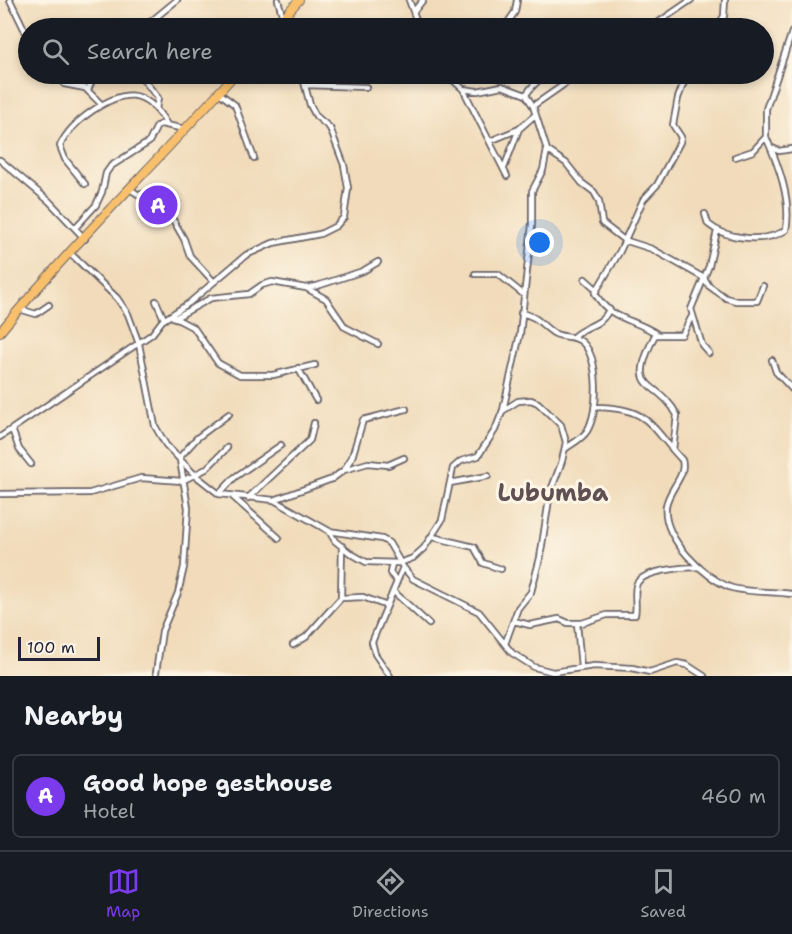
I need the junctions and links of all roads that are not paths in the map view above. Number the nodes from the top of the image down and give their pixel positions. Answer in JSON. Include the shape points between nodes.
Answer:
{"nodes":[{"id":1,"x":10,"y":0,"type":"edge"},
{"id":2,"x":177,"y":0,"type":"edge"},
{"id":3,"x":278,"y":0,"type":"edge"},
{"id":4,"x":299,"y":0,"type":"edge"},
{"id":5,"x":409,"y":0,"type":"edge"},
{"id":6,"x":423,"y":0,"type":"edge"},
{"id":7,"x":518,"y":0,"type":"edge"},
{"id":8,"x":691,"y":0,"type":"edge"},
{"id":9,"x":725,"y":0,"type":"edge"},
{"id":10,"x":414,"y":11,"type":"junction"},
{"id":11,"x":19,"y":18,"type":"edge"},
{"id":12,"x":155,"y":18,"type":"edge"},
{"id":13,"x":283,"y":18,"type":"joint"},
{"id":14,"x":416,"y":18,"type":"edge"},
{"id":15,"x":511,"y":18,"type":"edge"},
{"id":16,"x":665,"y":18,"type":"edge"},
{"id":17,"x":723,"y":18,"type":"edge"},
{"id":18,"x":792,"y":32,"type":"edge"},
{"id":19,"x":64,"y":84,"type":"edge"},
{"id":20,"x":90,"y":84,"type":"edge"},
{"id":21,"x":148,"y":84,"type":"edge"},
{"id":22,"x":226,"y":84,"type":"edge"},
{"id":23,"x":457,"y":84,"type":"edge"},
{"id":24,"x":535,"y":84,"type":"edge"},
{"id":25,"x":564,"y":84,"type":"edge"},
{"id":26,"x":683,"y":84,"type":"edge"},
{"id":27,"x":306,"y":85,"type":"joint"},
{"id":28,"x":366,"y":87,"type":"dead end"},
{"id":29,"x":463,"y":89,"type":"junction"},
{"id":30,"x":87,"y":90,"type":"junction"},
{"id":31,"x":218,"y":92,"type":"junction"},
{"id":32,"x":526,"y":94,"type":"junction"},
{"id":33,"x":101,"y":104,"type":"junction"},
{"id":34,"x":533,"y":105,"type":"junction"},
{"id":35,"x":156,"y":109,"type":"junction"},
{"id":36,"x":536,"y":115,"type":"junction"},
{"id":37,"x":166,"y":123,"type":"junction"},
{"id":38,"x":185,"y":129,"type":"junction"},
{"id":39,"x":519,"y":129,"type":"junction"},
{"id":40,"x":766,"y":137,"type":"junction"},
{"id":41,"x":490,"y":141,"type":"junction"},
{"id":42,"x":772,"y":148,"type":"junction"},
{"id":43,"x":792,"y":149,"type":"edge"},
{"id":44,"x":547,"y":150,"type":"junction"},
{"id":45,"x":735,"y":157,"type":"dead end"},
{"id":46,"x":254,"y":158,"type":"dead end"},
{"id":47,"x":0,"y":160,"type":"edge"},
{"id":48,"x":504,"y":168,"type":"junction"},
{"id":49,"x":507,"y":176,"type":"dead end"},
{"id":50,"x":85,"y":184,"type":"dead end"},
{"id":51,"x":130,"y":189,"type":"junction"},
{"id":52,"x":705,"y":213,"type":"dead end"},
{"id":53,"x":75,"y":228,"type":"junction"},
{"id":54,"x":717,"y":231,"type":"junction"},
{"id":55,"x":85,"y":239,"type":"junction"},
{"id":56,"x":624,"y":240,"type":"junction"},
{"id":57,"x":69,"y":252,"type":"junction"},
{"id":58,"x":378,"y":262,"type":"dead end"},
{"id":59,"x":475,"y":274,"type":"dead end"},
{"id":60,"x":704,"y":278,"type":"junction"},
{"id":61,"x":585,"y":279,"type":"dead end"},
{"id":62,"x":214,"y":282,"type":"junction"},
{"id":63,"x":763,"y":286,"type":"dead end"},
{"id":64,"x":306,"y":288,"type":"junction"},
{"id":65,"x":596,"y":289,"type":"junction"},
{"id":66,"x":523,"y":294,"type":"junction"},
{"id":67,"x":156,"y":301,"type":"dead end"},
{"id":68,"x":50,"y":305,"type":"dead end"},
{"id":69,"x":19,"y":309,"type":"junction"},
{"id":70,"x":609,"y":309,"type":"junction"},
{"id":71,"x":521,"y":313,"type":"junction"},
{"id":72,"x":692,"y":316,"type":"junction"},
{"id":73,"x":173,"y":317,"type":"junction"},
{"id":74,"x":164,"y":319,"type":"junction"},
{"id":75,"x":0,"y":332,"type":"edge"},
{"id":76,"x":657,"y":334,"type":"junction"},
{"id":77,"x":573,"y":337,"type":"junction"},
{"id":78,"x":139,"y":344,"type":"junction"},
{"id":79,"x":378,"y":344,"type":"dead end"},
{"id":80,"x":709,"y":353,"type":"dead end"},
{"id":81,"x":772,"y":360,"type":"dead end"},
{"id":82,"x":315,"y":365,"type":"dead end"},
{"id":83,"x":298,"y":369,"type":"junction"},
{"id":84,"x":792,"y":389,"type":"edge"},
{"id":85,"x":316,"y":400,"type":"dead end"},
{"id":86,"x":596,"y":407,"type":"junction"},
{"id":87,"x":406,"y":409,"type":"dead end"},
{"id":88,"x":503,"y":410,"type":"junction"},
{"id":89,"x":229,"y":414,"type":"dead end"},
{"id":90,"x":314,"y":423,"type":"dead end"},
{"id":91,"x":12,"y":429,"type":"junction"},
{"id":92,"x":0,"y":437,"type":"edge"},
{"id":93,"x":281,"y":445,"type":"dead end"},
{"id":94,"x":227,"y":448,"type":"dead end"},
{"id":95,"x":565,"y":449,"type":"junction"},
{"id":96,"x":673,"y":450,"type":"junction"},
{"id":97,"x":404,"y":458,"type":"dead end"},
{"id":98,"x":180,"y":459,"type":"junction"},
{"id":99,"x":31,"y":464,"type":"dead end"},
{"id":100,"x":344,"y":470,"type":"junction"},
{"id":101,"x":195,"y":475,"type":"junction"},
{"id":102,"x":488,"y":476,"type":"dead end"},
{"id":103,"x":182,"y":481,"type":"junction"},
{"id":104,"x":450,"y":483,"type":"junction"},
{"id":105,"x":0,"y":494,"type":"edge"},
{"id":106,"x":219,"y":494,"type":"junction"},
{"id":107,"x":231,"y":496,"type":"junction"},
{"id":108,"x":248,"y":498,"type":"junction"},
{"id":109,"x":274,"y":500,"type":"junction"},
{"id":110,"x":329,"y":531,"type":"junction"},
{"id":111,"x":433,"y":537,"type":"junction"},
{"id":112,"x":279,"y":538,"type":"dead end"},
{"id":113,"x":342,"y":546,"type":"junction"},
{"id":114,"x":392,"y":563,"type":"junction"},
{"id":115,"x":401,"y":565,"type":"junction"},
{"id":116,"x":699,"y":567,"type":"junction"},
{"id":117,"x":501,"y":569,"type":"dead end"},
{"id":118,"x":397,"y":581,"type":"junction"},
{"id":119,"x":393,"y":591,"type":"junction"},
{"id":120,"x":792,"y":594,"type":"edge"},
{"id":121,"x":341,"y":598,"type":"junction"},
{"id":122,"x":387,"y":606,"type":"junction"},
{"id":123,"x":514,"y":621,"type":"junction"},
{"id":124,"x":577,"y":623,"type":"junction"},
{"id":125,"x":429,"y":624,"type":"dead end"},
{"id":126,"x":506,"y":644,"type":"junction"},
{"id":127,"x":293,"y":645,"type":"dead end"},
{"id":128,"x":580,"y":667,"type":"junction"},
{"id":129,"x":662,"y":668,"type":"junction"},
{"id":130,"x":156,"y":673,"type":"dead end"},
{"id":131,"x":558,"y":674,"type":"edge"},
{"id":132,"x":390,"y":676,"type":"edge"},
{"id":133,"x":656,"y":676,"type":"edge"},
{"id":134,"x":704,"y":676,"type":"edge"}],
"edges":[{"from":1,"to":11,"type":"street"},
{"from":2,"to":12,"type":"street"},
{"from":3,"to":13,"type":"street"},
{"from":4,"to":13,"type":"highway"},
{"from":5,"to":10,"type":"street"},
{"from":6,"to":10,"type":"street"},
{"from":7,"to":15,"type":"street"},
{"from":8,"to":16,"type":"street"},
{"from":9,"to":17,"type":"street"},
{"from":10,"to":14,"type":"street"},
{"from":18,"to":40,"type":"street","via":[[766,109]]},
{"from":19,"to":30,"type":"street"},
{"from":20,"to":30,"type":"street"},
{"from":21,"to":35,"type":"street","via":[[158,98]]},
{"from":22,"to":31,"type":"highway"},
{"from":23,"to":29,"type":"street"},
{"from":24,"to":32,"type":"street"},
{"from":25,"to":34,"type":"street"},
{"from":26,"to":56,"type":"street","via":[[673,125],[680,142],[657,185],[643,200]]},
{"from":27,"to":28,"type":"street"},
{"from":27,"to":62,"type":"street","via":[[313,111],[330,128],[344,165],[348,188],[344,217],[320,234],[257,248]]},
{"from":29,"to":32,"type":"street","via":[[477,91],[502,86]]},
{"from":29,"to":41,"type":"street"},
{"from":30,"to":33,"type":"street"},
{"from":31,"to":38,"type":"highway"},
{"from":31,"to":46,"type":"street","via":[[235,105]]},
{"from":32,"to":34,"type":"street"},
{"from":33,"to":35,"type":"street","via":[[126,95],[144,98]]},
{"from":33,"to":50,"type":"street","via":[[77,123],[60,146]]},
{"from":34,"to":36,"type":"street"},
{"from":35,"to":37,"type":"street"},
{"from":36,"to":39,"type":"street"},
{"from":36,"to":44,"type":"street"},
{"from":37,"to":38,"type":"street"},
{"from":37,"to":53,"type":"street","via":[[157,126],[144,146],[111,166],[96,205]]},
{"from":38,"to":51,"type":"highway"},
{"from":39,"to":41,"type":"street"},
{"from":39,"to":48,"type":"street"},
{"from":40,"to":42,"type":"street"},
{"from":40,"to":45,"type":"street","via":[[753,151]]},
{"from":41,"to":48,"type":"street"},
{"from":42,"to":43,"type":"street"},
{"from":42,"to":54,"type":"street","via":[[788,181],[790,219],[786,230],[773,237]]},
{"from":44,"to":56,"type":"street","via":[[594,192],[603,223]]},
{"from":44,"to":66,"type":"street","via":[[543,171],[532,191]]},
{"from":47,"to":53,"type":"street"},
{"from":48,"to":49,"type":"street"},
{"from":51,"to":55,"type":"highway"},
{"from":51,"to":62,"type":"street","via":[[139,195],[156,190],[184,239],[189,256]]},
{"from":52,"to":54,"type":"street","via":[[708,224]]},
{"from":53,"to":55,"type":"street"},
{"from":54,"to":60,"type":"street"},
{"from":55,"to":57,"type":"highway"},
{"from":56,"to":60,"type":"street","via":[[652,249]]},
{"from":56,"to":65,"type":"street"},
{"from":57,"to":69,"type":"highway"},
{"from":57,"to":78,"type":"street","via":[[117,298],[131,320]]},
{"from":58,"to":64,"type":"street","via":[[363,271]]},
{"from":59,"to":66,"type":"street","via":[[498,274]]},
{"from":60,"to":63,"type":"street","via":[[716,292],[736,301],[757,301]]},
{"from":60,"to":72,"type":"street","via":[[693,301]]},
{"from":61,"to":65,"type":"street"},
{"from":62,"to":73,"type":"street"},
{"from":64,"to":73,"type":"street","via":[[267,283],[249,294],[211,298]]},
{"from":64,"to":79,"type":"street","via":[[323,296],[345,327]]},
{"from":65,"to":70,"type":"street","via":[[596,296]]},
{"from":66,"to":71,"type":"street"},
{"from":67,"to":74,"type":"street"},
{"from":68,"to":69,"type":"street","via":[[36,314]]},
{"from":69,"to":75,"type":"highway"},
{"from":70,"to":76,"type":"street","via":[[617,317],[646,326]]},
{"from":70,"to":77,"type":"street","via":[[604,319]]},
{"from":71,"to":77,"type":"street","via":[[539,318],[557,335]]},
{"from":71,"to":88,"type":"street"},
{"from":72,"to":76,"type":"street","via":[[682,335]]},
{"from":72,"to":80,"type":"street","via":[[702,345]]},
{"from":73,"to":74,"type":"street"},
{"from":73,"to":83,"type":"street","via":[[194,328],[218,363],[240,375],[273,375]]},
{"from":74,"to":78,"type":"street"},
{"from":76,"to":96,"type":"street","via":[[643,372],[645,382],[677,415]]},
{"from":77,"to":86,"type":"street","via":[[585,344],[590,356]]},
{"from":78,"to":91,"type":"street"},
{"from":78,"to":98,"type":"street","via":[[154,426]]},
{"from":81,"to":84,"type":"street","via":[[776,372]]},
{"from":82,"to":83,"type":"street"},
{"from":83,"to":85,"type":"street"},
{"from":86,"to":95,"type":"street","via":[[586,434]]},
{"from":86,"to":96,"type":"street","via":[[630,410],[644,417]]},
{"from":87,"to":100,"type":"street","via":[[363,420]]},
{"from":88,"to":95,"type":"street","via":[[518,401],[538,403],[561,425],[566,434]]},
{"from":88,"to":104,"type":"street","via":[[482,451],[456,464]]},
{"from":89,"to":98,"type":"street","via":[[198,438]]},
{"from":90,"to":108,"type":"street","via":[[310,440]]},
{"from":91,"to":92,"type":"street"},
{"from":91,"to":99,"type":"street"},
{"from":93,"to":106,"type":"street","via":[[235,477]]},
{"from":94,"to":101,"type":"street"},
{"from":95,"to":123,"type":"street","via":[[547,509],[537,572],[531,592]]},
{"from":96,"to":116,"type":"street","via":[[682,460],[683,469],[666,504],[667,520],[676,540]]},
{"from":97,"to":100,"type":"street","via":[[388,465],[368,463]]},
{"from":98,"to":101,"type":"street"},
{"from":98,"to":103,"type":"street"},
{"from":100,"to":109,"type":"street","via":[[332,479]]},
{"from":101,"to":103,"type":"street"},
{"from":101,"to":106,"type":"street"},
{"from":102,"to":104,"type":"street"},
{"from":103,"to":105,"type":"street","via":[[141,478],[90,493]]},
{"from":103,"to":130,"type":"street","via":[[188,508],[184,567],[162,631]]},
{"from":104,"to":111,"type":"street","via":[[446,510]]},
{"from":106,"to":107,"type":"street"},
{"from":107,"to":108,"type":"street"},
{"from":107,"to":112,"type":"street"},
{"from":108,"to":109,"type":"street"},
{"from":109,"to":110,"type":"street"},
{"from":110,"to":113,"type":"street"},
{"from":110,"to":115,"type":"street","via":[[382,539],[389,543]]},
{"from":111,"to":115,"type":"street"},
{"from":111,"to":117,"type":"street","via":[[467,544],[477,550],[483,563]]},
{"from":113,"to":114,"type":"street","via":[[366,562]]},
{"from":113,"to":121,"type":"street"},
{"from":114,"to":115,"type":"street"},
{"from":114,"to":118,"type":"street","via":[[390,573]]},
{"from":115,"to":118,"type":"street"},
{"from":115,"to":126,"type":"street","via":[[421,584],[479,612]]},
{"from":116,"to":120,"type":"street","via":[[730,587]]},
{"from":116,"to":124,"type":"street","via":[[658,572],[640,580],[636,585],[635,615],[607,615]]},
{"from":118,"to":119,"type":"street"},
{"from":119,"to":122,"type":"street"},
{"from":119,"to":125,"type":"street"},
{"from":121,"to":122,"type":"street","via":[[363,597]]},
{"from":121,"to":127,"type":"street","via":[[306,638]]},
{"from":122,"to":132,"type":"street","via":[[372,642]]},
{"from":123,"to":124,"type":"street","via":[[530,625],[559,619]]},
{"from":123,"to":126,"type":"street"},
{"from":124,"to":128,"type":"street"},
{"from":126,"to":131,"type":"street","via":[[526,663]]},
{"from":128,"to":129,"type":"street","via":[[650,672]]},
{"from":128,"to":131,"type":"street"},
{"from":129,"to":133,"type":"street"},
{"from":129,"to":134,"type":"street","via":[[681,663]]}]}
